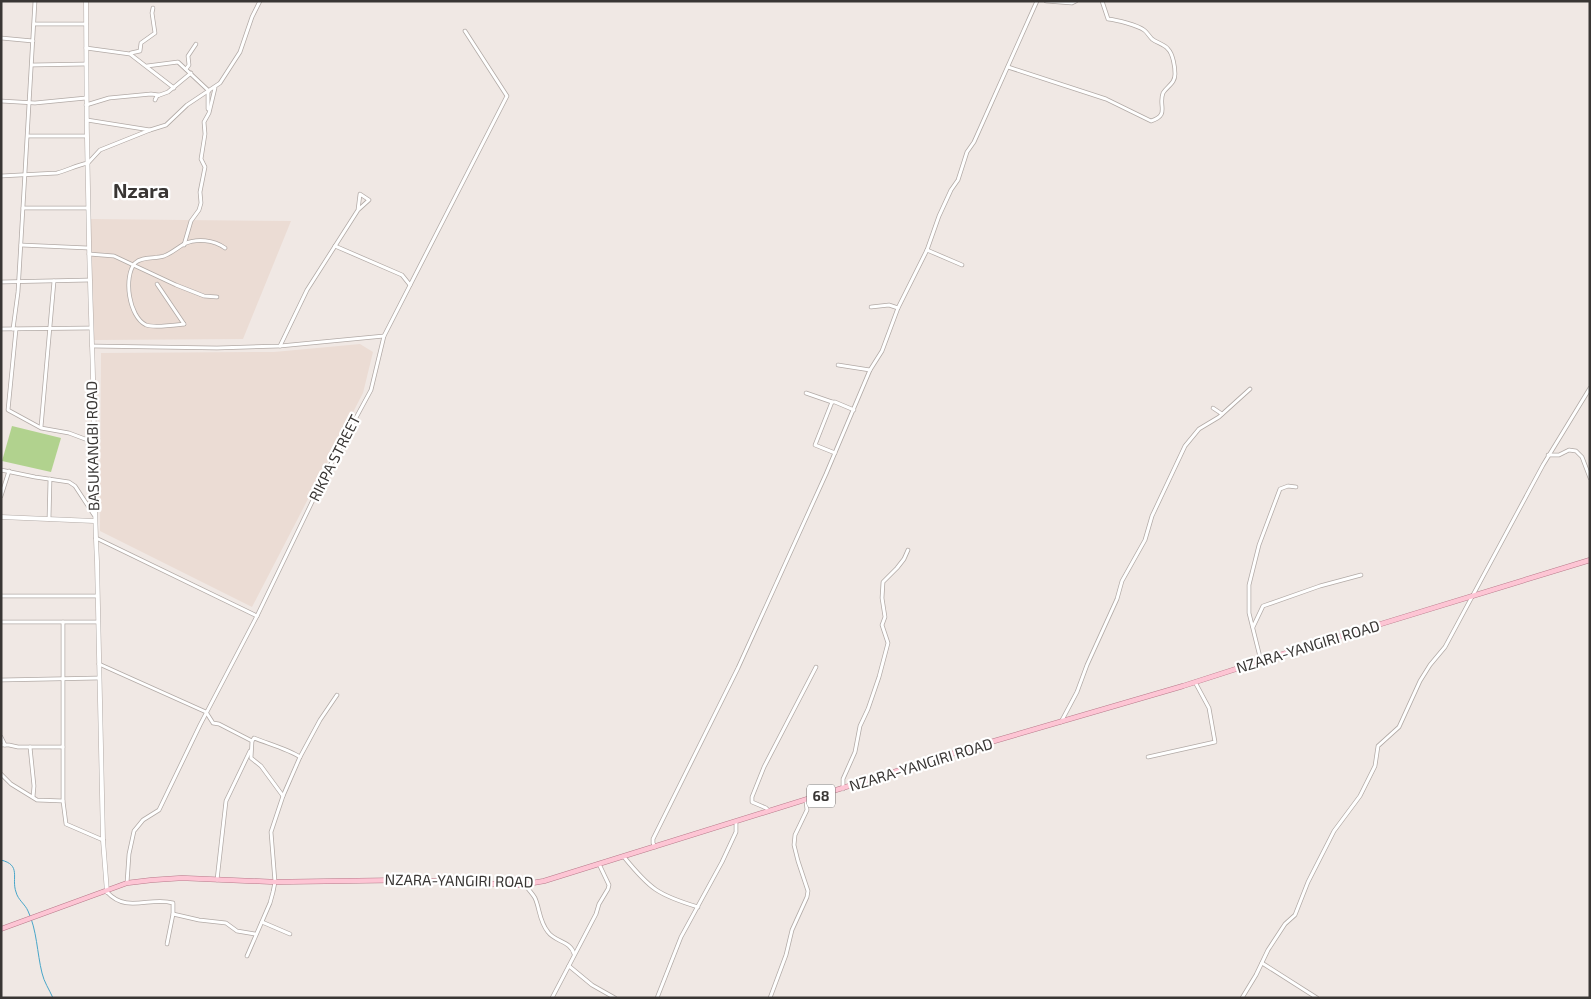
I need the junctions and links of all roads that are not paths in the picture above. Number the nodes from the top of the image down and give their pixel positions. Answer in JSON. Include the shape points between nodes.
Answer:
{"nodes":[{"id":1,"x":36,"y":1,"type":"edge"},
{"id":2,"x":86,"y":1,"type":"edge"},
{"id":3,"x":260,"y":1,"type":"edge"},
{"id":4,"x":1037,"y":1,"type":"edge"},
{"id":5,"x":1046,"y":1,"type":"edge"},
{"id":6,"x":1076,"y":1,"type":"edge"},
{"id":7,"x":1102,"y":1,"type":"edge"},
{"id":8,"x":153,"y":8,"type":"dead end"},
{"id":9,"x":34,"y":24,"type":"junction"},
{"id":10,"x":86,"y":24,"type":"junction"},
{"id":11,"x":465,"y":31,"type":"dead end"},
{"id":12,"x":1,"y":38,"type":"edge"},
{"id":13,"x":32,"y":41,"type":"junction"},
{"id":14,"x":196,"y":44,"type":"dead end"},
{"id":15,"x":86,"y":48,"type":"junction"},
{"id":16,"x":130,"y":54,"type":"junction"},
{"id":17,"x":86,"y":64,"type":"junction"},
{"id":18,"x":32,"y":65,"type":"junction"},
{"id":19,"x":146,"y":67,"type":"junction"},
{"id":20,"x":1008,"y":67,"type":"junction"},
{"id":21,"x":186,"y":69,"type":"junction"},
{"id":22,"x":190,"y":73,"type":"junction"},
{"id":23,"x":174,"y":88,"type":"junction"},
{"id":24,"x":216,"y":88,"type":"junction"},
{"id":25,"x":208,"y":92,"type":"junction"},
{"id":26,"x":159,"y":95,"type":"junction"},
{"id":27,"x":86,"y":98,"type":"junction"},
{"id":28,"x":1,"y":100,"type":"edge"},
{"id":29,"x":155,"y":100,"type":"dead end"},
{"id":30,"x":31,"y":102,"type":"junction"},
{"id":31,"x":86,"y":105,"type":"junction"},
{"id":32,"x":209,"y":113,"type":"junction"},
{"id":33,"x":86,"y":120,"type":"junction"},
{"id":34,"x":150,"y":130,"type":"junction"},
{"id":35,"x":28,"y":136,"type":"junction"},
{"id":36,"x":86,"y":136,"type":"junction"},
{"id":37,"x":88,"y":163,"type":"junction"},
{"id":38,"x":25,"y":175,"type":"junction"},
{"id":39,"x":1,"y":176,"type":"edge"},
{"id":40,"x":23,"y":208,"type":"junction"},
{"id":41,"x":88,"y":208,"type":"junction"},
{"id":42,"x":358,"y":210,"type":"junction"},
{"id":43,"x":21,"y":245,"type":"junction"},
{"id":44,"x":184,"y":245,"type":"junction"},
{"id":45,"x":335,"y":246,"type":"junction"},
{"id":46,"x":88,"y":248,"type":"junction"},
{"id":47,"x":224,"y":248,"type":"dead end"},
{"id":48,"x":927,"y":250,"type":"junction"},
{"id":49,"x":89,"y":254,"type":"junction"},
{"id":50,"x":134,"y":264,"type":"junction"},
{"id":51,"x":962,"y":265,"type":"dead end"},
{"id":52,"x":90,"y":280,"type":"junction"},
{"id":53,"x":54,"y":281,"type":"junction"},
{"id":54,"x":1,"y":282,"type":"edge"},
{"id":55,"x":18,"y":282,"type":"junction"},
{"id":56,"x":157,"y":284,"type":"dead end"},
{"id":57,"x":410,"y":285,"type":"junction"},
{"id":58,"x":217,"y":297,"type":"dead end"},
{"id":59,"x":871,"y":307,"type":"dead end"},
{"id":60,"x":898,"y":308,"type":"junction"},
{"id":61,"x":49,"y":328,"type":"junction"},
{"id":62,"x":91,"y":328,"type":"junction"},
{"id":63,"x":1,"y":329,"type":"edge"},
{"id":64,"x":14,"y":329,"type":"junction"},
{"id":65,"x":384,"y":336,"type":"junction"},
{"id":66,"x":92,"y":346,"type":"junction"},
{"id":67,"x":280,"y":346,"type":"junction"},
{"id":68,"x":838,"y":365,"type":"dead end"},
{"id":69,"x":870,"y":370,"type":"junction"},
{"id":70,"x":1590,"y":388,"type":"edge"},
{"id":71,"x":1250,"y":389,"type":"dead end"},
{"id":72,"x":806,"y":393,"type":"dead end"},
{"id":73,"x":832,"y":402,"type":"junction"},
{"id":74,"x":1213,"y":408,"type":"dead end"},
{"id":75,"x":854,"y":410,"type":"junction"},
{"id":76,"x":1222,"y":414,"type":"junction"},
{"id":77,"x":40,"y":428,"type":"junction"},
{"id":78,"x":93,"y":442,"type":"junction"},
{"id":79,"x":835,"y":453,"type":"junction"},
{"id":80,"x":1548,"y":455,"type":"junction"},
{"id":81,"x":1,"y":470,"type":"edge"},
{"id":82,"x":9,"y":471,"type":"junction"},
{"id":83,"x":1590,"y":478,"type":"edge"},
{"id":84,"x":50,"y":479,"type":"junction"},
{"id":85,"x":1296,"y":487,"type":"dead end"},
{"id":86,"x":1,"y":496,"type":"edge"},
{"id":87,"x":94,"y":515,"type":"junction"},
{"id":88,"x":1,"y":517,"type":"edge"},
{"id":89,"x":49,"y":519,"type":"junction"},
{"id":90,"x":94,"y":521,"type":"junction"},
{"id":91,"x":95,"y":538,"type":"junction"},
{"id":92,"x":908,"y":550,"type":"dead end"},
{"id":93,"x":1590,"y":560,"type":"edge"},
{"id":94,"x":1361,"y":575,"type":"dead end"},
{"id":95,"x":1,"y":596,"type":"edge"},
{"id":96,"x":98,"y":596,"type":"junction"},
{"id":97,"x":1473,"y":596,"type":"junction"},
{"id":98,"x":258,"y":616,"type":"junction"},
{"id":99,"x":1,"y":622,"type":"edge"},
{"id":100,"x":64,"y":622,"type":"junction"},
{"id":101,"x":98,"y":622,"type":"junction"},
{"id":102,"x":1253,"y":628,"type":"junction"},
{"id":103,"x":1261,"y":662,"type":"junction"},
{"id":104,"x":99,"y":664,"type":"junction"},
{"id":105,"x":816,"y":667,"type":"dead end"},
{"id":106,"x":99,"y":678,"type":"junction"},
{"id":107,"x":63,"y":679,"type":"junction"},
{"id":108,"x":1,"y":680,"type":"edge"},
{"id":109,"x":1195,"y":682,"type":"junction"},
{"id":110,"x":337,"y":696,"type":"dead end"},
{"id":111,"x":206,"y":712,"type":"junction"},
{"id":112,"x":1060,"y":723,"type":"junction"},
{"id":113,"x":1,"y":737,"type":"edge"},
{"id":114,"x":252,"y":742,"type":"junction"},
{"id":115,"x":3,"y":745,"type":"edge"},
{"id":116,"x":30,"y":747,"type":"junction"},
{"id":117,"x":63,"y":747,"type":"junction"},
{"id":118,"x":250,"y":751,"type":"junction"},
{"id":119,"x":300,"y":757,"type":"junction"},
{"id":120,"x":1148,"y":757,"type":"dead end"},
{"id":121,"x":1,"y":774,"type":"edge"},
{"id":122,"x":844,"y":789,"type":"junction"},
{"id":123,"x":283,"y":796,"type":"junction"},
{"id":124,"x":33,"y":797,"type":"junction"},
{"id":125,"x":806,"y":800,"type":"junction"},
{"id":126,"x":63,"y":801,"type":"junction"},
{"id":127,"x":770,"y":812,"type":"junction"},
{"id":128,"x":736,"y":822,"type":"junction"},
{"id":129,"x":102,"y":840,"type":"junction"},
{"id":130,"x":656,"y":847,"type":"junction"},
{"id":131,"x":624,"y":857,"type":"junction"},
{"id":132,"x":599,"y":864,"type":"junction"},
{"id":133,"x":217,"y":880,"type":"junction"},
{"id":134,"x":275,"y":882,"type":"junction"},
{"id":135,"x":127,"y":883,"type":"junction"},
{"id":136,"x":525,"y":884,"type":"junction"},
{"id":137,"x":107,"y":892,"type":"junction"},
{"id":138,"x":698,"y":907,"type":"junction"},
{"id":139,"x":173,"y":914,"type":"junction"},
{"id":140,"x":262,"y":922,"type":"junction"},
{"id":141,"x":1,"y":929,"type":"edge"},
{"id":142,"x":256,"y":934,"type":"junction"},
{"id":143,"x":290,"y":934,"type":"dead end"},
{"id":144,"x":167,"y":944,"type":"dead end"},
{"id":145,"x":570,"y":946,"type":"junction"},
{"id":146,"x":578,"y":949,"type":"junction"},
{"id":147,"x":574,"y":955,"type":"junction"},
{"id":148,"x":247,"y":956,"type":"dead end"},
{"id":149,"x":1262,"y":963,"type":"junction"},
{"id":150,"x":569,"y":966,"type":"junction"},
{"id":151,"x":552,"y":998,"type":"edge"},
{"id":152,"x":615,"y":998,"type":"edge"},
{"id":153,"x":657,"y":998,"type":"edge"},
{"id":154,"x":770,"y":998,"type":"edge"},
{"id":155,"x":1242,"y":998,"type":"edge"},
{"id":156,"x":1316,"y":998,"type":"edge"}],
"edges":[{"from":1,"to":9,"type":"street"},
{"from":2,"to":10,"type":"street","name":"BASUKANGBI ROAD"},
{"from":3,"to":24,"type":"street","via":[[240,52]]},
{"from":4,"to":20,"type":"street"},
{"from":5,"to":6,"type":"street"},
{"from":7,"to":20,"type":"street","via":[[1108,19],[1130,23],[1169,49],[1175,74],[1164,92],[1159,118],[1151,121],[1106,100]]},
{"from":8,"to":16,"type":"street","via":[[155,33],[141,43],[140,52]]},
{"from":9,"to":10,"type":"street"},
{"from":9,"to":13,"type":"street"},
{"from":10,"to":15,"type":"street","name":"BASUKANGBI ROAD"},
{"from":11,"to":57,"type":"street","name":"RIKPA STREET","via":[[507,96]]},
{"from":12,"to":13,"type":"street"},
{"from":13,"to":18,"type":"street"},
{"from":14,"to":21,"type":"street","via":[[188,56]]},
{"from":15,"to":16,"type":"street"},
{"from":15,"to":17,"type":"street","name":"BASUKANGBI ROAD"},
{"from":16,"to":19,"type":"street"},
{"from":17,"to":18,"type":"street"},
{"from":17,"to":27,"type":"street","name":"BASUKANGBI ROAD"},
{"from":18,"to":30,"type":"street"},
{"from":19,"to":21,"type":"street","via":[[178,62]]},
{"from":19,"to":23,"type":"street"},
{"from":20,"to":48,"type":"street","via":[[958,180],[938,216]]},
{"from":21,"to":22,"type":"street"},
{"from":22,"to":23,"type":"street"},
{"from":22,"to":25,"type":"street"},
{"from":23,"to":26,"type":"street"},
{"from":24,"to":25,"type":"street"},
{"from":24,"to":32,"type":"street"},
{"from":25,"to":32,"type":"street"},
{"from":25,"to":34,"type":"street","via":[[186,105],[166,126]]},
{"from":26,"to":29,"type":"street"},
{"from":26,"to":31,"type":"street","via":[[109,98]]},
{"from":27,"to":30,"type":"street"},
{"from":27,"to":31,"type":"street","name":"BASUKANGBI ROAD"},
{"from":28,"to":30,"type":"street"},
{"from":30,"to":35,"type":"street"},
{"from":31,"to":33,"type":"street","name":"BASUKANGBI ROAD"},
{"from":32,"to":44,"type":"street","via":[[204,122],[201,203],[191,221]]},
{"from":33,"to":34,"type":"street"},
{"from":33,"to":36,"type":"street","name":"BASUKANGBI ROAD"},
{"from":34,"to":37,"type":"street","via":[[100,150]]},
{"from":35,"to":36,"type":"street"},
{"from":35,"to":38,"type":"street"},
{"from":36,"to":37,"type":"street","name":"BASUKANGBI ROAD"},
{"from":37,"to":38,"type":"street","via":[[57,173]]},
{"from":37,"to":41,"type":"street","name":"BASUKANGBI ROAD"},
{"from":38,"to":39,"type":"street"},
{"from":38,"to":40,"type":"street"},
{"from":40,"to":41,"type":"street"},
{"from":40,"to":43,"type":"street"},
{"from":41,"to":46,"type":"street","name":"BASUKANGBI ROAD"},
{"from":42,"to":42,"type":"street","via":[[369,200],[360,194],[359,202]]},
{"from":42,"to":45,"type":"street"},
{"from":43,"to":46,"type":"street"},
{"from":43,"to":55,"type":"street"},
{"from":44,"to":47,"type":"street","via":[[201,241],[217,243]]},
{"from":44,"to":50,"type":"street","via":[[164,256],[139,260]]},
{"from":45,"to":57,"type":"street","via":[[402,275]]},
{"from":45,"to":67,"type":"street","via":[[307,290]]},
{"from":46,"to":49,"type":"street","name":"BASUKANGBI ROAD"},
{"from":48,"to":51,"type":"street"},
{"from":48,"to":60,"type":"street"},
{"from":49,"to":50,"type":"street","via":[[114,256]]},
{"from":49,"to":52,"type":"street","name":"BASUKANGBI ROAD"},
{"from":50,"to":56,"type":"street","via":[[129,276],[130,300],[138,320],[148,326],[184,324]]},
{"from":50,"to":58,"type":"street","via":[[204,296]]},
{"from":52,"to":53,"type":"street"},
{"from":52,"to":62,"type":"street","name":"BASUKANGBI ROAD"},
{"from":53,"to":55,"type":"street"},
{"from":53,"to":61,"type":"street"},
{"from":54,"to":55,"type":"street"},
{"from":55,"to":64,"type":"street"},
{"from":57,"to":65,"type":"street","name":"RIKPA STREET"},
{"from":59,"to":60,"type":"street","via":[[889,305]]},
{"from":60,"to":69,"type":"street","via":[[882,351]]},
{"from":61,"to":62,"type":"street"},
{"from":61,"to":64,"type":"street"},
{"from":61,"to":77,"type":"street"},
{"from":62,"to":66,"type":"street","name":"BASUKANGBI ROAD"},
{"from":63,"to":64,"type":"street"},
{"from":64,"to":77,"type":"street","via":[[8,410]]},
{"from":65,"to":67,"type":"street"},
{"from":65,"to":98,"type":"street","name":"RIKPA STREET","via":[[371,390],[326,473]]},
{"from":66,"to":67,"type":"street"},
{"from":66,"to":78,"type":"street","name":"BASUKANGBI ROAD"},
{"from":68,"to":69,"type":"street"},
{"from":69,"to":75,"type":"street"},
{"from":70,"to":80,"type":"street"},
{"from":71,"to":76,"type":"street"},
{"from":72,"to":73,"type":"street"},
{"from":73,"to":75,"type":"street"},
{"from":73,"to":79,"type":"street","via":[[815,444]]},
{"from":74,"to":76,"type":"street"},
{"from":75,"to":79,"type":"street"},
{"from":76,"to":112,"type":"street","via":[[1198,429],[1185,446],[1152,516],[1145,540],[1122,581],[1077,692]]},
{"from":77,"to":78,"type":"street","via":[[69,433]]},
{"from":78,"to":87,"type":"street","name":"BASUKANGBI ROAD"},
{"from":79,"to":130,"type":"street","via":[[738,668],[657,830],[652,843]]},
{"from":80,"to":83,"type":"street","via":[[1576,451],[1582,457]]},
{"from":80,"to":97,"type":"street"},
{"from":81,"to":82,"type":"street"},
{"from":82,"to":84,"type":"street"},
{"from":82,"to":86,"type":"street"},
{"from":84,"to":87,"type":"street","via":[[70,482],[75,486]]},
{"from":84,"to":89,"type":"street"},
{"from":85,"to":102,"type":"street","via":[[1280,489],[1257,550],[1249,585],[1249,613]]},
{"from":87,"to":90,"type":"street","name":"BASUKANGBI ROAD"},
{"from":88,"to":89,"type":"street"},
{"from":89,"to":90,"type":"street"},
{"from":90,"to":91,"type":"street","name":"BASUKANGBI ROAD"},
{"from":91,"to":96,"type":"street","name":"BASUKANGBI ROAD"},
{"from":91,"to":98,"type":"street"},
{"from":92,"to":122,"type":"street","via":[[883,582],[885,617],[882,625],[888,644],[880,677],[860,726],[855,752],[843,779]]},
{"from":93,"to":97,"type":"main road","name":"NZARA-YANGIRI ROAD","number":"68"},
{"from":94,"to":102,"type":"street","via":[[1263,606]]},
{"from":95,"to":96,"type":"street"},
{"from":96,"to":101,"type":"street","name":"BASUKANGBI ROAD"},
{"from":97,"to":103,"type":"main road","name":"NZARA-YANGIRI ROAD","number":"68"},
{"from":97,"to":149,"type":"street","via":[[1445,647],[1420,681],[1399,727],[1378,746],[1375,766],[1360,796],[1334,831],[1295,915],[1285,924]]},
{"from":98,"to":111,"type":"street","name":"RIKPA STREET"},
{"from":99,"to":100,"type":"street"},
{"from":100,"to":101,"type":"street"},
{"from":100,"to":107,"type":"street"},
{"from":101,"to":104,"type":"street","name":"BASUKANGBI ROAD"},
{"from":102,"to":103,"type":"street"},
{"from":103,"to":109,"type":"main road","name":"NZARA-YANGIRI ROAD","number":"68"},
{"from":104,"to":106,"type":"street","name":"BASUKANGBI ROAD"},
{"from":104,"to":111,"type":"street"},
{"from":105,"to":127,"type":"street","via":[[752,797],[752,802]]},
{"from":106,"to":107,"type":"street"},
{"from":106,"to":129,"type":"street","name":"BASUKANGBI ROAD"},
{"from":107,"to":108,"type":"street"},
{"from":107,"to":117,"type":"street"},
{"from":109,"to":112,"type":"main road","name":"NZARA-YANGIRI ROAD","number":"68"},
{"from":109,"to":120,"type":"street","via":[[1209,708],[1215,742]]},
{"from":110,"to":119,"type":"street"},
{"from":111,"to":114,"type":"street","via":[[213,723]]},
{"from":111,"to":135,"type":"street","name":"RIKPA STREET","via":[[160,810],[143,820],[134,831]]},
{"from":112,"to":122,"type":"main road","name":"NZARA-YANGIRI ROAD","number":"68"},
{"from":113,"to":115,"type":"street"},
{"from":114,"to":118,"type":"street"},
{"from":114,"to":119,"type":"street","via":[[254,738]]},
{"from":115,"to":116,"type":"street"},
{"from":116,"to":117,"type":"street"},
{"from":116,"to":124,"type":"street"},
{"from":117,"to":126,"type":"street"},
{"from":118,"to":123,"type":"street","via":[[251,758]]},
{"from":118,"to":133,"type":"street","via":[[226,801]]},
{"from":119,"to":123,"type":"street"},
{"from":121,"to":124,"type":"street"},
{"from":122,"to":125,"type":"main road","name":"NZARA-YANGIRI ROAD","number":"68"},
{"from":123,"to":134,"type":"street","via":[[271,832]]},
{"from":124,"to":126,"type":"street"},
{"from":125,"to":127,"type":"main road","name":"NZARA-YANGIRI ROAD","number":"68"},
{"from":125,"to":154,"type":"street","via":[[807,810],[794,839],[807,897],[792,930]]},
{"from":126,"to":129,"type":"street","via":[[66,824]]},
{"from":127,"to":128,"type":"main road","name":"NZARA-YANGIRI ROAD","number":"68"},
{"from":128,"to":130,"type":"main road","name":"NZARA-YANGIRI ROAD","number":"68"},
{"from":128,"to":138,"type":"street","via":[[734,836]]},
{"from":129,"to":137,"type":"street","name":"BASUKANGBI ROAD"},
{"from":130,"to":131,"type":"main road","name":"NZARA-YANGIRI ROAD","number":"68"},
{"from":131,"to":132,"type":"main road","name":"NZARA-YANGIRI ROAD","number":"68"},
{"from":131,"to":138,"type":"street","via":[[656,890],[669,898]]},
{"from":132,"to":136,"type":"main road","name":"NZARA-YANGIRI ROAD","number":"68"},
{"from":132,"to":146,"type":"street","via":[[608,889]]},
{"from":133,"to":134,"type":"main road","name":"NZARA-YANGIRI ROAD","number":"68"},
{"from":133,"to":135,"type":"main road","name":"NZARA-YANGIRI ROAD","number":"68"},
{"from":134,"to":136,"type":"main road","name":"NZARA-YANGIRI ROAD","number":"68","via":[[408,880]]},
{"from":134,"to":140,"type":"street"},
{"from":135,"to":137,"type":"main road","name":"NZARA-YANGIRI ROAD","number":"68"},
{"from":136,"to":145,"type":"street","via":[[535,897],[540,918],[548,932]]},
{"from":137,"to":139,"type":"street","via":[[114,900],[122,902],[172,902]]},
{"from":137,"to":141,"type":"main road","name":"NZARA-YANGIRI ROAD","number":"68"},
{"from":138,"to":153,"type":"street","via":[[681,937]]},
{"from":139,"to":142,"type":"street","via":[[226,923],[237,930]]},
{"from":139,"to":144,"type":"street"},
{"from":140,"to":142,"type":"street"},
{"from":140,"to":143,"type":"street"},
{"from":142,"to":148,"type":"street"},
{"from":145,"to":146,"type":"street"},
{"from":145,"to":147,"type":"street"},
{"from":146,"to":147,"type":"street"},
{"from":147,"to":150,"type":"street"},
{"from":149,"to":155,"type":"street"},
{"from":149,"to":156,"type":"street"},
{"from":150,"to":151,"type":"street"},
{"from":150,"to":152,"type":"street"}]}
